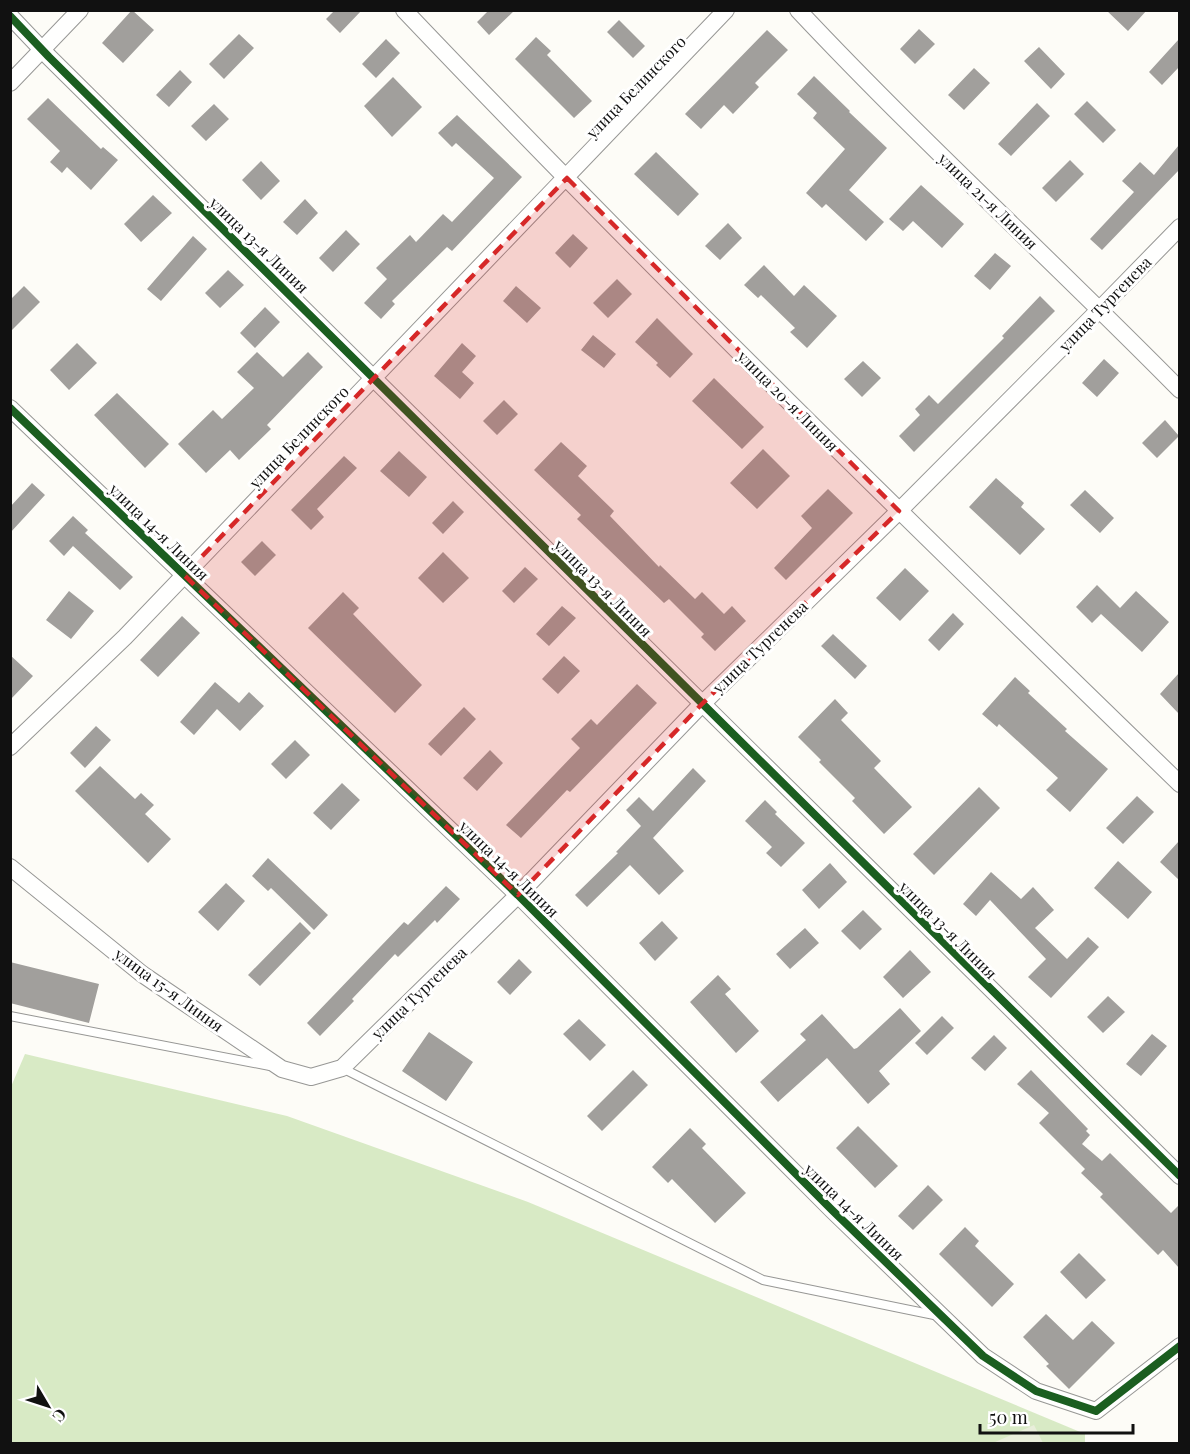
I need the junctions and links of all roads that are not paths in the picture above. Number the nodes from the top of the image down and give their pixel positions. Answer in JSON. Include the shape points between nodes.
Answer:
{"nodes":[{"id":1,"x":80,"y":10,"type":"edge"},
{"id":2,"x":404,"y":10,"type":"edge"},
{"id":3,"x":726,"y":10,"type":"edge"},
{"id":4,"x":798,"y":10,"type":"edge"},
{"id":5,"x":10,"y":16,"type":"edge"},
{"id":6,"x":41,"y":50,"type":"junction"},
{"id":7,"x":10,"y":83,"type":"edge"},
{"id":8,"x":567,"y":178,"type":"junction"},
{"id":9,"x":1179,"y":227,"type":"edge"},
{"id":10,"x":1100,"y":309,"type":"junction"},
{"id":11,"x":375,"y":378,"type":"junction"},
{"id":12,"x":1179,"y":390,"type":"edge"},
{"id":13,"x":10,"y":408,"type":"edge"},
{"id":14,"x":899,"y":511,"type":"junction"},
{"id":15,"x":184,"y":575,"type":"junction"},
{"id":16,"x":701,"y":705,"type":"junction"},
{"id":17,"x":10,"y":747,"type":"edge"},
{"id":18,"x":1179,"y":784,"type":"edge"},
{"id":19,"x":10,"y":867,"type":"edge"},
{"id":20,"x":518,"y":895,"type":"junction"},
{"id":21,"x":10,"y":1016,"type":"edge"},
{"id":22,"x":342,"y":1068,"type":"junction"},
{"id":23,"x":282,"y":1069,"type":"junction"},
{"id":24,"x":1179,"y":1176,"type":"edge"},
{"id":25,"x":942,"y":1317,"type":"junction"},
{"id":26,"x":1179,"y":1346,"type":"edge"}],
"edges":[{"from":1,"to":6,"type":"street"},
{"from":2,"to":8,"type":"street","name":"улица 20-я Линия"},
{"from":3,"to":8,"type":"street","name":"улица Белинского"},
{"from":4,"to":10,"type":"street","name":"улица 21-я Линия","via":[[871,88]]},
{"from":5,"to":6,"type":"street","name":"улица 13-я Линия"},
{"from":6,"to":7,"type":"street"},
{"from":6,"to":11,"type":"street","name":"улица 13-я Линия"},
{"from":8,"to":11,"type":"street","name":"улица Белинского"},
{"from":8,"to":14,"type":"street","name":"улица 20-я Линия"},
{"from":9,"to":10,"type":"street","name":"улица Тургенева"},
{"from":10,"to":12,"type":"street","name":"улица 21-я Линия"},
{"from":10,"to":14,"type":"street","name":"улица Тургенева"},
{"from":11,"to":15,"type":"street","name":"улица Белинского"},
{"from":11,"to":16,"type":"street","name":"улица 13-я Линия"},
{"from":13,"to":15,"type":"street","name":"улица 14-я Линия"},
{"from":14,"to":16,"type":"street","name":"улица Тургенева"},
{"from":14,"to":18,"type":"street","name":"улица 20-я Линия"},
{"from":15,"to":17,"type":"street","name":"улица Белинского"},
{"from":15,"to":20,"type":"street","name":"улица 14-я Линия"},
{"from":16,"to":20,"type":"street","name":"улица Тургенева"},
{"from":16,"to":24,"type":"street","name":"улица 13-я Линия"},
{"from":19,"to":23,"type":"street","name":"улица 15-я Линия","via":[[142,974]]},
{"from":20,"to":22,"type":"street","name":"улица Тургенева"},
{"from":20,"to":25,"type":"street","name":"улица 14-я Линия"},
{"from":21,"to":23,"type":"lane"},
{"from":22,"to":23,"type":"street","name":"улица 15-я Линия","via":[[311,1077]]},
{"from":22,"to":25,"type":"lane","via":[[763,1280]]},
{"from":25,"to":26,"type":"street","name":"улица 14-я Линия","via":[[983,1356],[1036,1391],[1096,1411]]}]}
